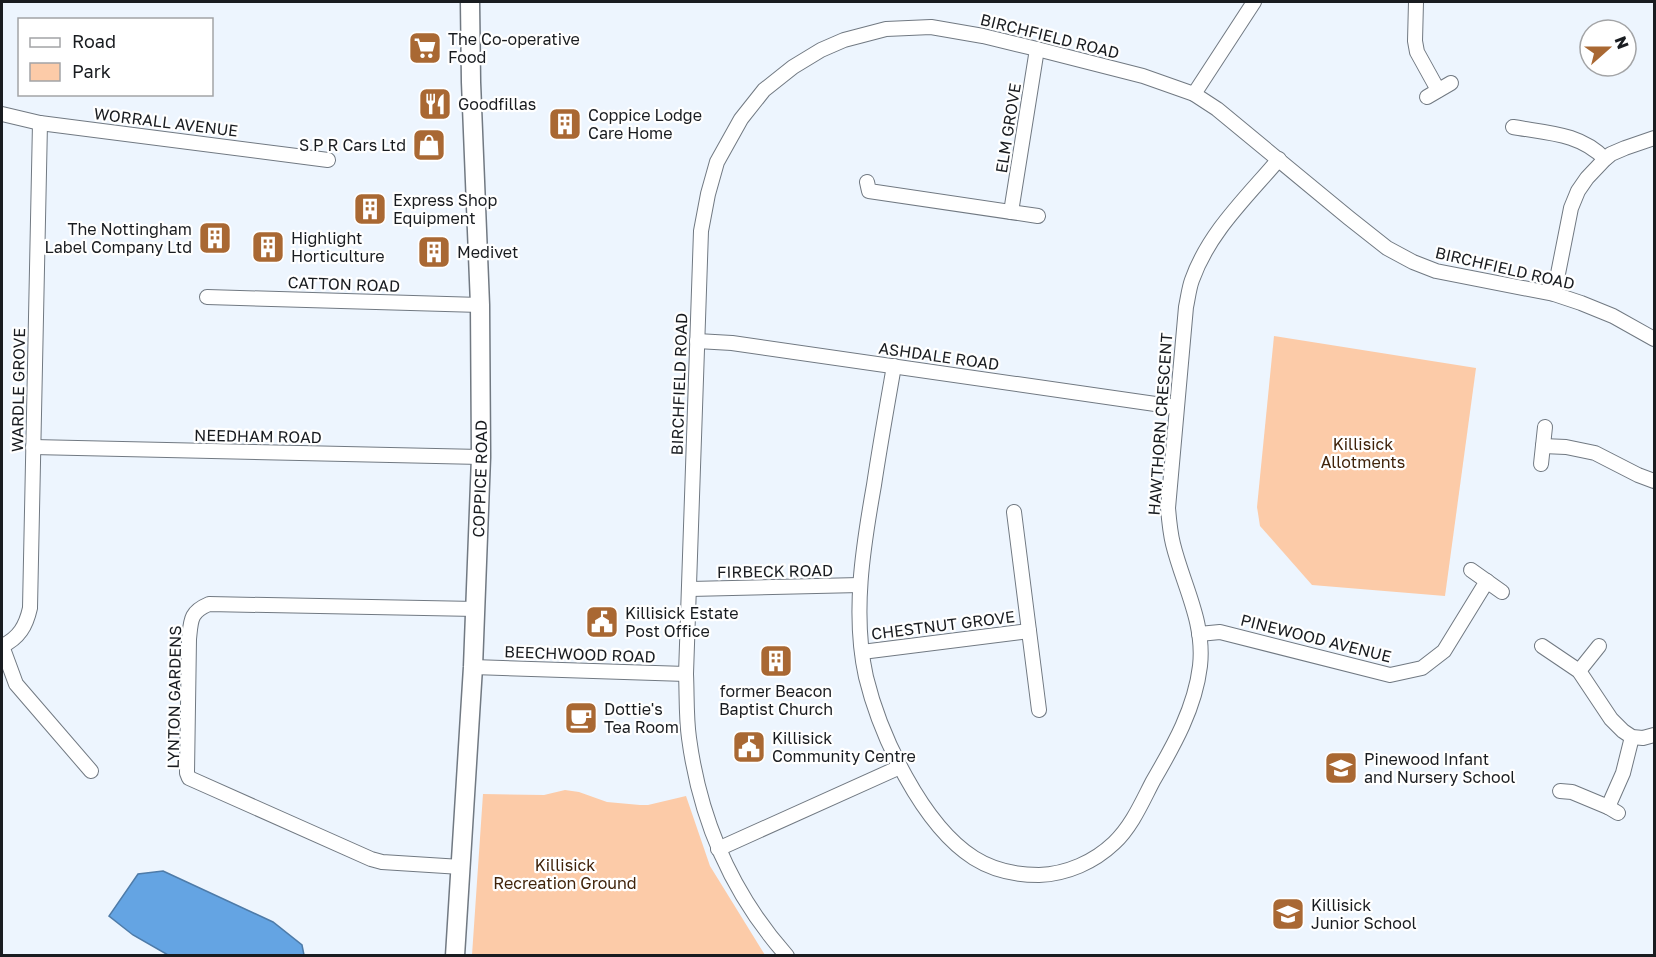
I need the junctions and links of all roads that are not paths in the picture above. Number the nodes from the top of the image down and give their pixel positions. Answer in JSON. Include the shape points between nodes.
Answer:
{"nodes":[{"id":1,"x":470,"y":2,"type":"edge"},
{"id":2,"x":1254,"y":2,"type":"edge"},
{"id":3,"x":1416,"y":2,"type":"edge"},
{"id":4,"x":1037,"y":49,"type":"junction"},
{"id":5,"x":1451,"y":83,"type":"dead end"},
{"id":6,"x":1194,"y":94,"type":"junction"},
{"id":7,"x":2,"y":114,"type":"edge"},
{"id":8,"x":40,"y":123,"type":"junction"},
{"id":9,"x":1513,"y":127,"type":"dead end"},
{"id":10,"x":1654,"y":138,"type":"edge"},
{"id":11,"x":1279,"y":159,"type":"junction"},
{"id":12,"x":1605,"y":159,"type":"junction"},
{"id":13,"x":328,"y":160,"type":"dead end"},
{"id":14,"x":867,"y":182,"type":"dead end"},
{"id":15,"x":1011,"y":212,"type":"junction"},
{"id":16,"x":1038,"y":216,"type":"dead end"},
{"id":17,"x":1554,"y":294,"type":"junction"},
{"id":18,"x":207,"y":297,"type":"dead end"},
{"id":19,"x":480,"y":305,"type":"junction"},
{"id":20,"x":1654,"y":339,"type":"edge"},
{"id":21,"x":697,"y":341,"type":"junction"},
{"id":22,"x":894,"y":366,"type":"junction"},
{"id":23,"x":1176,"y":407,"type":"junction"},
{"id":24,"x":1545,"y":427,"type":"dead end"},
{"id":25,"x":1543,"y":446,"type":"junction"},
{"id":26,"x":33,"y":447,"type":"junction"},
{"id":27,"x":481,"y":458,"type":"junction"},
{"id":28,"x":1542,"y":464,"type":"dead end"},
{"id":29,"x":1654,"y":481,"type":"edge"},
{"id":30,"x":1014,"y":512,"type":"dead end"},
{"id":31,"x":1472,"y":570,"type":"dead end"},
{"id":32,"x":1487,"y":581,"type":"junction"},
{"id":33,"x":860,"y":585,"type":"junction"},
{"id":34,"x":690,"y":590,"type":"junction"},
{"id":35,"x":1502,"y":592,"type":"dead end"},
{"id":36,"x":476,"y":609,"type":"junction"},
{"id":37,"x":1029,"y":631,"type":"junction"},
{"id":38,"x":1199,"y":634,"type":"junction"},
{"id":39,"x":2,"y":646,"type":"edge"},
{"id":40,"x":1542,"y":646,"type":"dead end"},
{"id":41,"x":1599,"y":646,"type":"dead end"},
{"id":42,"x":862,"y":652,"type":"junction"},
{"id":43,"x":473,"y":668,"type":"junction"},
{"id":44,"x":1579,"y":671,"type":"junction"},
{"id":45,"x":687,"y":674,"type":"junction"},
{"id":46,"x":1039,"y":710,"type":"dead end"},
{"id":47,"x":1654,"y":735,"type":"edge"},
{"id":48,"x":1632,"y":736,"type":"junction"},
{"id":49,"x":900,"y":767,"type":"junction"},
{"id":50,"x":91,"y":771,"type":"dead end"},
{"id":51,"x":1560,"y":791,"type":"dead end"},
{"id":52,"x":718,"y":849,"type":"junction"},
{"id":53,"x":461,"y":867,"type":"junction"},
{"id":54,"x":455,"y":956,"type":"edge"},
{"id":55,"x":787,"y":956,"type":"edge"}],
"edges":[{"from":1,"to":19,"type":"street","name":"COPPICE ROAD"},
{"from":2,"to":6,"type":"street"},
{"from":3,"to":5,"type":"street","via":[[1417,52],[1433,93]]},
{"from":4,"to":6,"type":"street","name":"BIRCHFIELD ROAD","via":[[1143,76]]},
{"from":4,"to":15,"type":"street","name":"ELM GROVE"},
{"from":4,"to":21,"type":"street","name":"BIRCHFIELD ROAD","via":[[931,27],[886,29],[821,50],[764,90],[741,119],[717,162],[708,194],[701,231]]},
{"from":6,"to":11,"type":"street","name":"BIRCHFIELD ROAD"},
{"from":7,"to":8,"type":"street","name":"WORRALL AVENUE"},
{"from":8,"to":13,"type":"street","name":"WORRALL AVENUE"},
{"from":8,"to":26,"type":"street","name":"WARDLE GROVE"},
{"from":9,"to":12,"type":"street","via":[[1572,137]]},
{"from":10,"to":12,"type":"street"},
{"from":11,"to":17,"type":"street","name":"BIRCHFIELD ROAD","via":[[1387,248],[1413,262],[1436,271]]},
{"from":11,"to":23,"type":"street","name":"HAWTHORN CRESCENT","via":[[1216,232],[1197,267],[1186,307]]},
{"from":12,"to":17,"type":"street","via":[[1582,184],[1571,208]]},
{"from":14,"to":15,"type":"street","via":[[869,191]]},
{"from":15,"to":16,"type":"street"},
{"from":17,"to":20,"type":"street","name":"BIRCHFIELD ROAD","via":[[1613,316]]},
{"from":18,"to":19,"type":"street","name":"CATTON ROAD"},
{"from":19,"to":27,"type":"street","name":"COPPICE ROAD"},
{"from":21,"to":22,"type":"street","name":"ASHDALE ROAD"},
{"from":21,"to":34,"type":"street","name":"BIRCHFIELD ROAD"},
{"from":22,"to":23,"type":"street","name":"ASHDALE ROAD"},
{"from":22,"to":33,"type":"street","name":"HAWTHORN CRESCENT"},
{"from":23,"to":38,"type":"street","name":"HAWTHORN CRESCENT","via":[[1169,528]]},
{"from":24,"to":25,"type":"street"},
{"from":25,"to":28,"type":"street"},
{"from":25,"to":29,"type":"street","via":[[1595,453]]},
{"from":26,"to":27,"type":"street","name":"NEEDHAM ROAD"},
{"from":26,"to":39,"type":"street","name":"WARDLE GROVE","via":[[30,608],[25,627]]},
{"from":27,"to":36,"type":"street","name":"COPPICE ROAD"},
{"from":30,"to":37,"type":"street","name":"CHESTNUT GROVE"},
{"from":31,"to":32,"type":"street"},
{"from":32,"to":35,"type":"street"},
{"from":32,"to":38,"type":"street","name":"PINEWOOD AVENUE","via":[[1444,651],[1422,668],[1404,673],[1390,675],[1220,632]]},
{"from":33,"to":34,"type":"street","name":"FIRBECK ROAD"},
{"from":33,"to":42,"type":"street","name":"HAWTHORN CRESCENT"},
{"from":34,"to":45,"type":"street","name":"BIRCHFIELD ROAD"},
{"from":36,"to":43,"type":"street","name":"COPPICE ROAD"},
{"from":36,"to":53,"type":"street","name":"LYNTON GARDENS","via":[[209,604],[194,613],[189,639],[189,778],[371,859]]},
{"from":37,"to":42,"type":"street","name":"CHESTNUT GROVE"},
{"from":37,"to":46,"type":"street","name":"CHESTNUT GROVE"},
{"from":38,"to":49,"type":"street","name":"HAWTHORN CRESCENT","via":[[1197,684],[1172,748],[1126,829],[1115,843],[1085,864],[1068,871],[1031,875],[993,867],[957,844],[940,826]]},
{"from":39,"to":50,"type":"street","via":[[16,684]]},
{"from":40,"to":44,"type":"street"},
{"from":41,"to":44,"type":"street"},
{"from":42,"to":49,"type":"street","name":"HAWTHORN CRESCENT","via":[[873,702]]},
{"from":43,"to":45,"type":"street","name":"BEECHWOOD ROAD"},
{"from":43,"to":53,"type":"street","name":"COPPICE ROAD"},
{"from":44,"to":48,"type":"street","via":[[1611,719]]},
{"from":45,"to":52,"type":"street","name":"BIRCHFIELD ROAD","via":[[688,728],[696,782]]},
{"from":47,"to":48,"type":"street"},
{"from":48,"to":51,"type":"street","via":[[1613,810],[1572,792]]},
{"from":49,"to":52,"type":"street"},
{"from":52,"to":55,"type":"street","name":"BIRCHFIELD ROAD","via":[[752,911]]},
{"from":53,"to":54,"type":"street","name":"COPPICE ROAD"}]}
